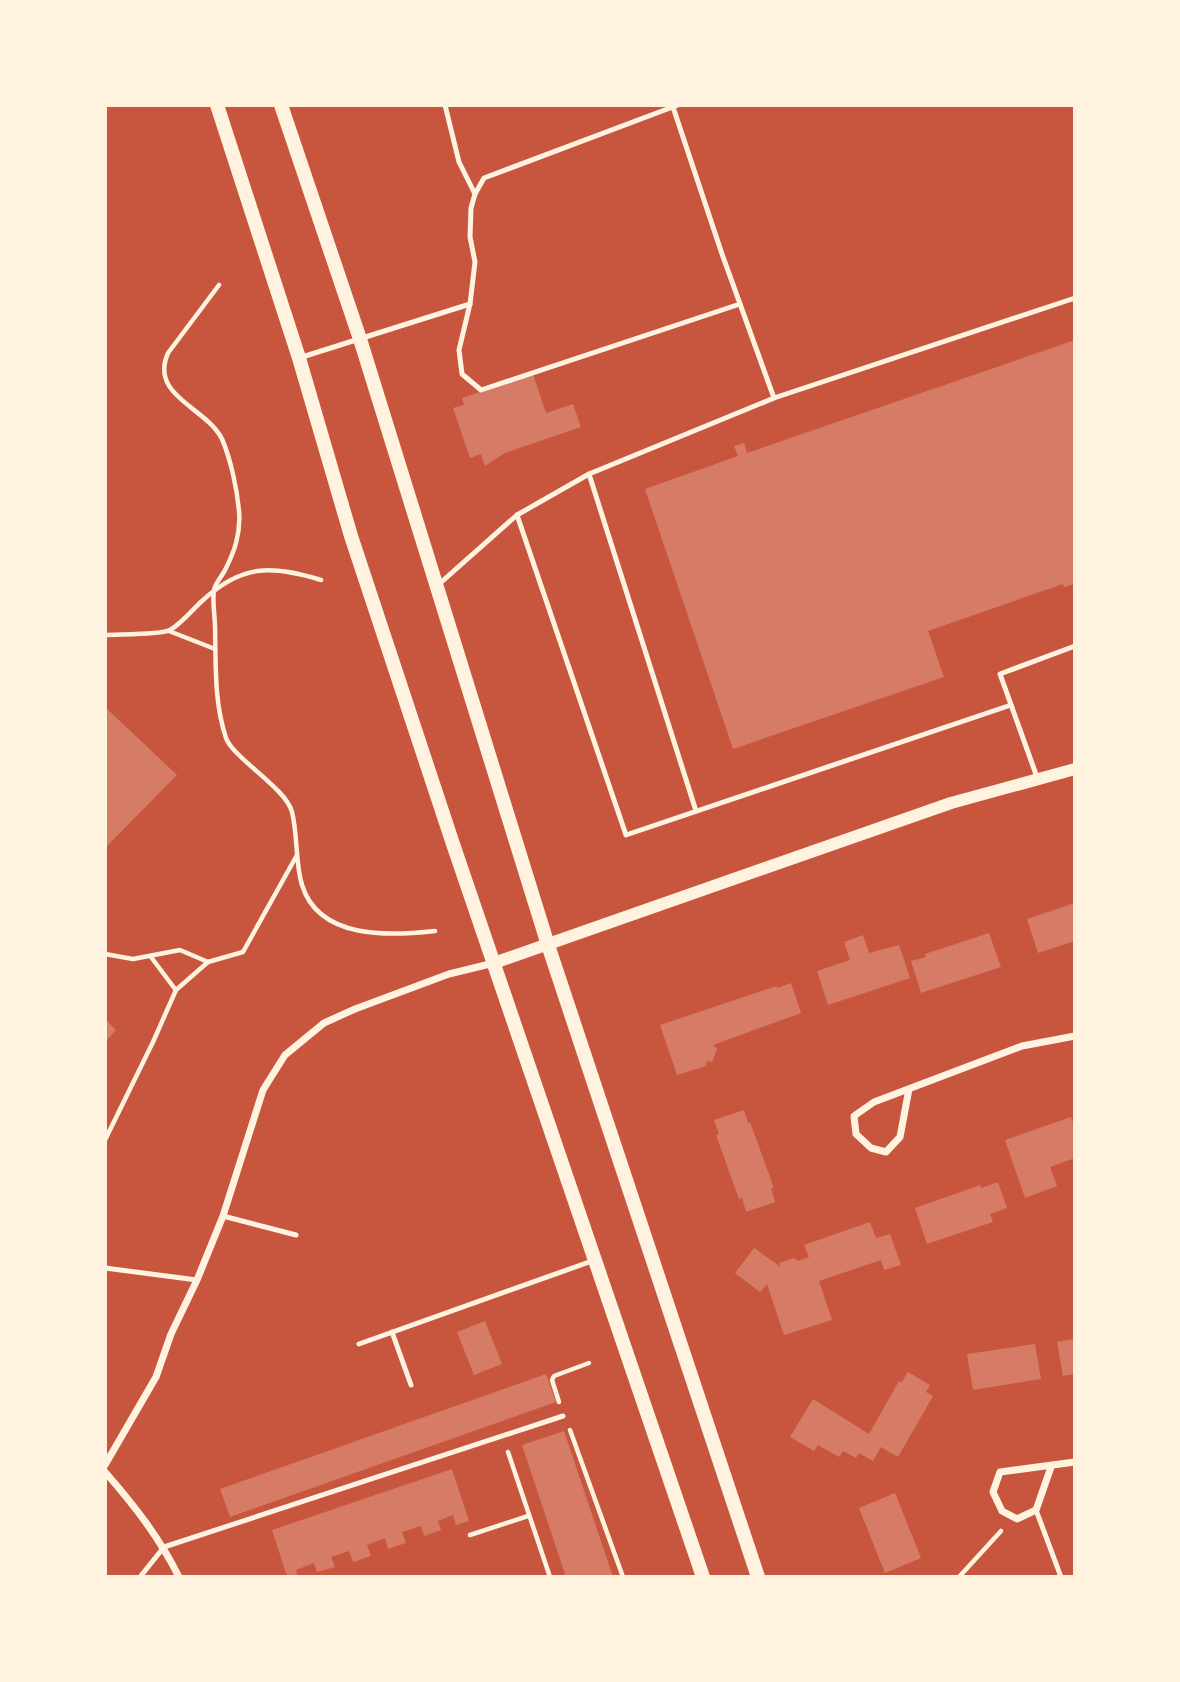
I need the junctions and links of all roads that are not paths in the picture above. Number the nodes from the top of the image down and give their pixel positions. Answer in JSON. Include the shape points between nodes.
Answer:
{"nodes":[{"id":1,"x":216,"y":105,"type":"edge"},
{"id":2,"x":281,"y":105,"type":"edge"},
{"id":3,"x":445,"y":105,"type":"edge"},
{"id":4,"x":676,"y":106,"type":"edge"},
{"id":5,"x":475,"y":194,"type":"junction"},
{"id":6,"x":1075,"y":298,"type":"edge"},
{"id":7,"x":470,"y":304,"type":"junction"},
{"id":8,"x":740,"y":304,"type":"junction"},
{"id":9,"x":360,"y":340,"type":"junction"},
{"id":10,"x":299,"y":358,"type":"junction"},
{"id":11,"x":774,"y":398,"type":"junction"},
{"id":12,"x":589,"y":474,"type":"junction"},
{"id":13,"x":517,"y":515,"type":"junction"},
{"id":14,"x":436,"y":587,"type":"junction"},
{"id":15,"x":1075,"y":646,"type":"edge"},
{"id":16,"x":1011,"y":705,"type":"junction"},
{"id":17,"x":1075,"y":769,"type":"edge"},
{"id":18,"x":1039,"y":781,"type":"junction"},
{"id":19,"x":696,"y":811,"type":"junction"},
{"id":20,"x":548,"y":945,"type":"junction"},
{"id":21,"x":494,"y":963,"type":"junction"},
{"id":22,"x":1075,"y":1036,"type":"edge"},
{"id":23,"x":909,"y":1088,"type":"junction"},
{"id":24,"x":223,"y":1216,"type":"junction"},
{"id":25,"x":296,"y":1236,"type":"dead end"},
{"id":26,"x":595,"y":1260,"type":"junction"},
{"id":27,"x":105,"y":1268,"type":"edge"},
{"id":28,"x":197,"y":1280,"type":"junction"},
{"id":29,"x":392,"y":1332,"type":"junction"},
{"id":30,"x":359,"y":1344,"type":"dead end"},
{"id":31,"x":411,"y":1385,"type":"dead end"},
{"id":32,"x":563,"y":1416,"type":"road end"},
{"id":33,"x":1075,"y":1462,"type":"edge"},
{"id":34,"x":105,"y":1465,"type":"edge"},
{"id":35,"x":1051,"y":1466,"type":"junction"},
{"id":36,"x":105,"y":1472,"type":"edge"},
{"id":37,"x":1036,"y":1510,"type":"junction"},
{"id":38,"x":164,"y":1547,"type":"junction"},
{"id":39,"x":140,"y":1577,"type":"edge"},
{"id":40,"x":179,"y":1577,"type":"edge"},
{"id":41,"x":703,"y":1577,"type":"edge"},
{"id":42,"x":758,"y":1577,"type":"edge"},
{"id":43,"x":1061,"y":1577,"type":"edge"}],
"edges":[{"from":1,"to":10,"type":"main road"},
{"from":2,"to":9,"type":"main road"},
{"from":3,"to":5,"type":"lane","via":[[459,162]]},
{"from":4,"to":5,"type":"lane","via":[[484,178]]},
{"from":4,"to":8,"type":"lane"},
{"from":5,"to":7,"type":"lane"},
{"from":6,"to":11,"type":"lane"},
{"from":7,"to":8,"type":"lane","via":[[459,350],[462,374],[481,390]]},
{"from":7,"to":9,"type":"lane"},
{"from":8,"to":11,"type":"lane"},
{"from":9,"to":10,"type":"lane"},
{"from":9,"to":14,"type":"main road"},
{"from":10,"to":21,"type":"main road","via":[[351,536]]},
{"from":11,"to":12,"type":"lane"},
{"from":12,"to":13,"type":"lane"},
{"from":12,"to":19,"type":"lane"},
{"from":13,"to":14,"type":"lane"},
{"from":13,"to":19,"type":"lane","via":[[626,835]]},
{"from":14,"to":20,"type":"main road"},
{"from":15,"to":16,"type":"lane","via":[[1000,674]]},
{"from":16,"to":18,"type":"lane"},
{"from":16,"to":19,"type":"lane"},
{"from":17,"to":18,"type":"street"},
{"from":18,"to":20,"type":"street","via":[[951,803]]},
{"from":20,"to":21,"type":"street"},
{"from":20,"to":42,"type":"main road"},
{"from":21,"to":24,"type":"street","via":[[449,974],[355,1009],[324,1023],[285,1055],[263,1090]]},
{"from":21,"to":26,"type":"main road"},
{"from":22,"to":23,"type":"street","via":[[1022,1046]]},
{"from":23,"to":23,"type":"street","via":[[854,1116],[856,1134],[871,1148],[886,1152],[900,1137]]},
{"from":24,"to":25,"type":"lane"},
{"from":24,"to":28,"type":"street"},
{"from":26,"to":29,"type":"lane"},
{"from":26,"to":41,"type":"main road"},
{"from":27,"to":28,"type":"lane"},
{"from":28,"to":34,"type":"street","via":[[156,1377]]},
{"from":29,"to":30,"type":"lane"},
{"from":29,"to":31,"type":"lane"},
{"from":32,"to":38,"type":"lane"},
{"from":33,"to":35,"type":"street"},
{"from":35,"to":37,"type":"street"},
{"from":35,"to":37,"type":"street","via":[[1000,1472],[993,1492],[1002,1511],[1017,1519]]},
{"from":36,"to":38,"type":"street"},
{"from":37,"to":43,"type":"lane"},
{"from":38,"to":39,"type":"lane"},
{"from":38,"to":40,"type":"street"}]}
